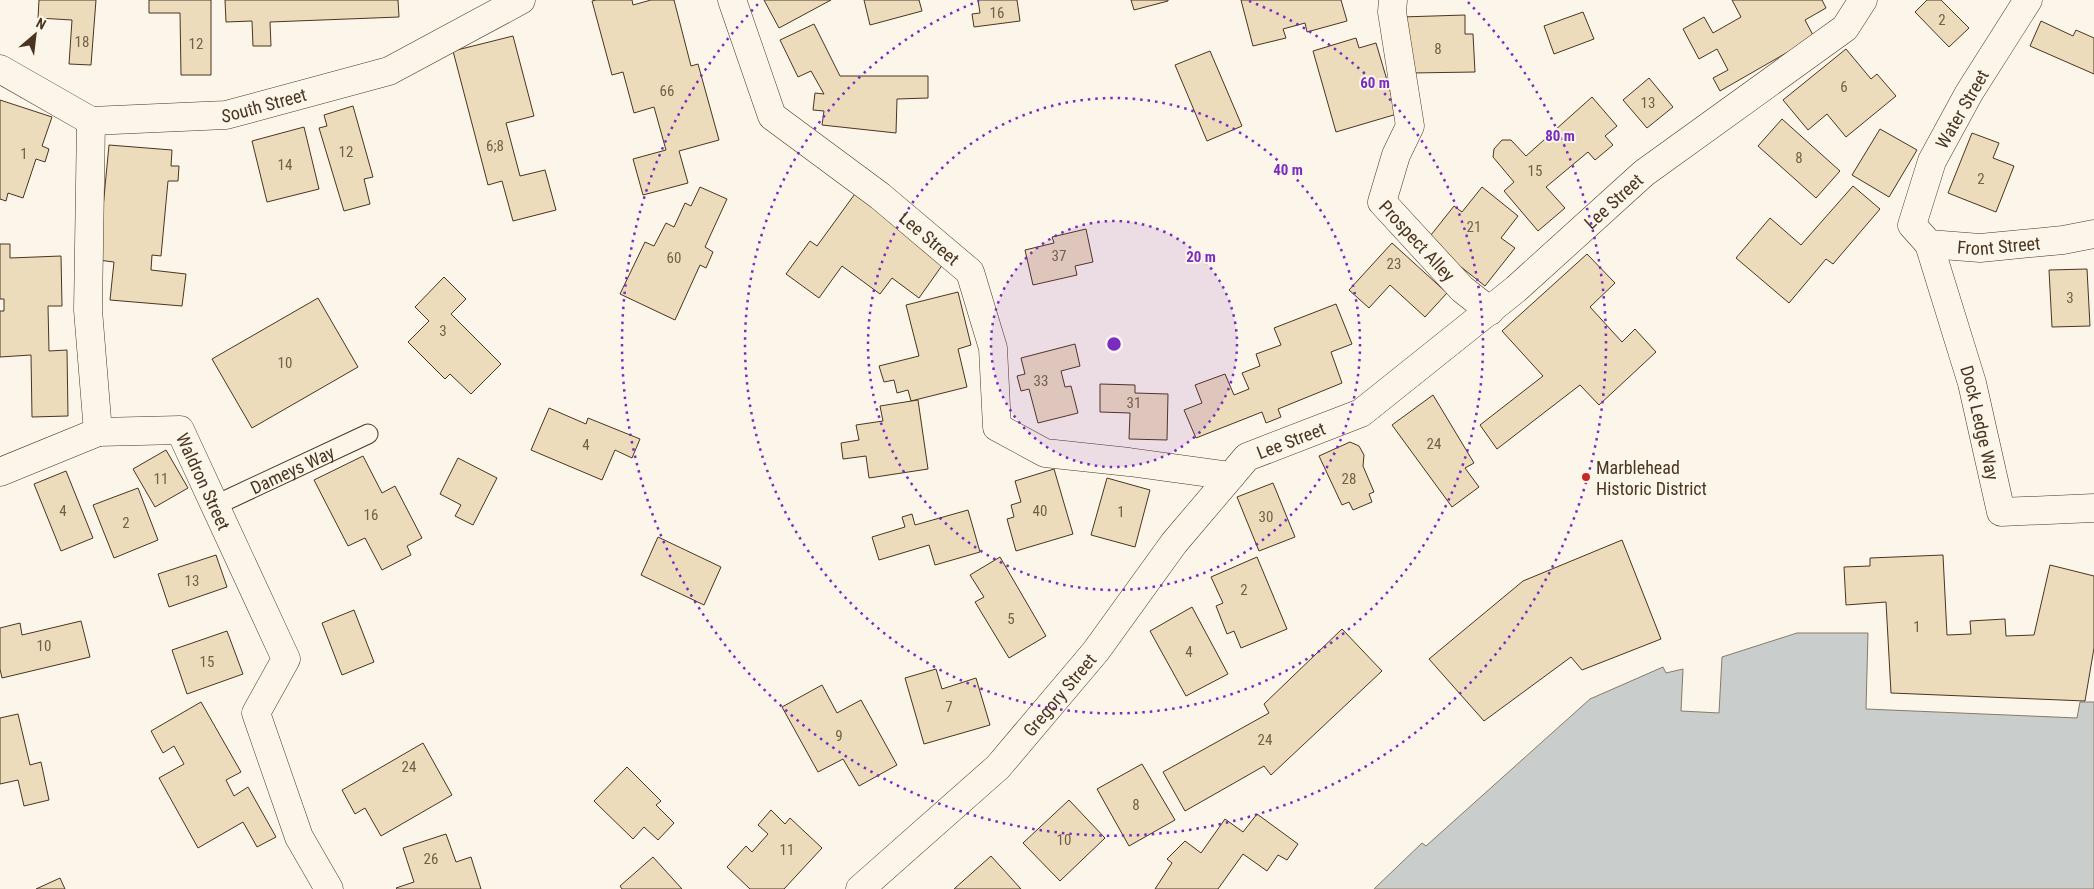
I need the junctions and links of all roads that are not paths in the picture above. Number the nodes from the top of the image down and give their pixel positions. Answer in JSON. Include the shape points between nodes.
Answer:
{"nodes":[{"id":1,"x":521,"y":0,"type":"edge"},
{"id":2,"x":732,"y":0,"type":"edge"},
{"id":3,"x":1863,"y":0,"type":"edge"},
{"id":4,"x":2028,"y":0,"type":"edge"},
{"id":5,"x":1393,"y":6,"type":"edge"},
{"id":6,"x":0,"y":69,"type":"edge"},
{"id":7,"x":91,"y":121,"type":"junction"},
{"id":8,"x":2094,"y":234,"type":"edge"},
{"id":9,"x":1920,"y":235,"type":"junction"},
{"id":10,"x":1490,"y":311,"type":"junction"},
{"id":11,"x":98,"y":432,"type":"junction"},
{"id":12,"x":368,"y":434,"type":"dead end"},
{"id":13,"x":0,"y":472,"type":"edge"},
{"id":14,"x":1231,"y":476,"type":"junction"},
{"id":15,"x":216,"y":505,"type":"junction"},
{"id":16,"x":2094,"y":508,"type":"edge"},
{"id":17,"x":329,"y":889,"type":"edge"},
{"id":18,"x":860,"y":889,"type":"edge"}],
"edges":[{"from":1,"to":7,"type":"street","name":"South Street","via":[[389,71],[226,115]]},
{"from":2,"to":14,"type":"street","name":"Lee Street","via":[[772,116],[880,196],[970,272],[993,348],[997,427],[1045,453]]},
{"from":3,"to":10,"type":"street","name":"Lee Street","via":[[1845,28],[1644,174]]},
{"from":4,"to":9,"type":"street","name":"Water Street","via":[[1969,93],[1932,161]]},
{"from":5,"to":10,"type":"street","name":"Prospect Alley","via":[[1410,126],[1396,155],[1382,202],[1462,289]]},
{"from":6,"to":7,"type":"street"},
{"from":7,"to":11,"type":"street","via":[[88,310]]},
{"from":8,"to":9,"type":"street","name":"Front Street","via":[[1980,248]]},
{"from":9,"to":16,"type":"street","name":"Dock Ledge Way","via":[[1972,383],[2001,512]]},
{"from":10,"to":14,"type":"street","name":"Lee Street","via":[[1361,413],[1247,457]]},
{"from":11,"to":13,"type":"street"},
{"from":11,"to":15,"type":"street","name":"Waldron Street","via":[[180,430]]},
{"from":12,"to":15,"type":"lane","name":"Dameys Way"},
{"from":14,"to":18,"type":"street","name":"Gregory Street","via":[[1174,544],[1096,651],[998,767]]},
{"from":15,"to":17,"type":"street","name":"Waldron Street","via":[[286,659],[256,713],[299,837]]}]}
